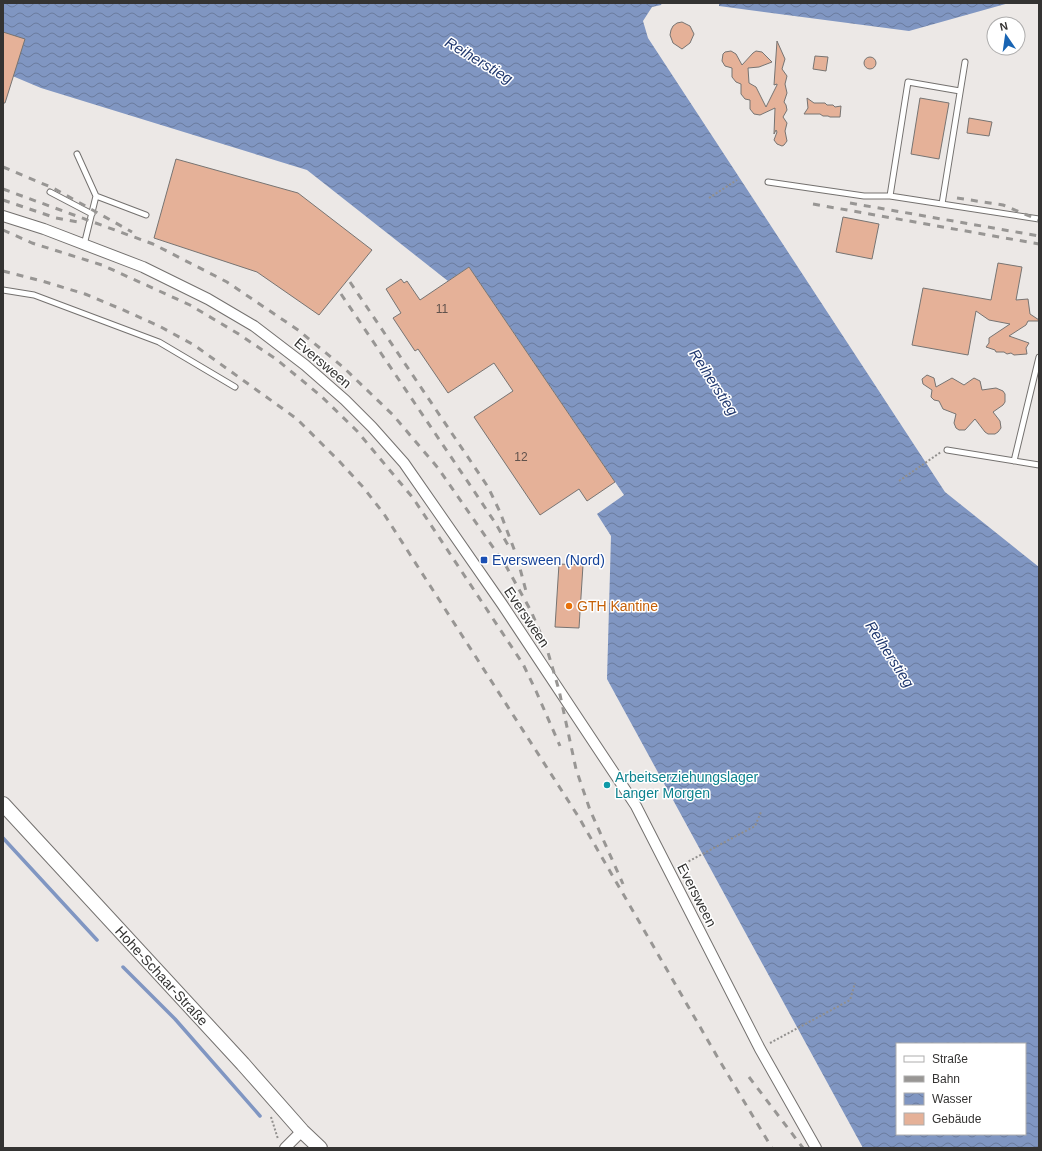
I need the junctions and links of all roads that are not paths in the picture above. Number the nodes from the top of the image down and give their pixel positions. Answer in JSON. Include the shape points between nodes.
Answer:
{"nodes":[{"id":1,"x":965,"y":62,"type":"dead end"},
{"id":2,"x":960,"y":91,"type":"junction"},
{"id":3,"x":77,"y":154,"type":"dead end"},
{"id":4,"x":768,"y":182,"type":"dead end"},
{"id":5,"x":50,"y":192,"type":"dead end"},
{"id":6,"x":96,"y":196,"type":"junction"},
{"id":7,"x":890,"y":196,"type":"junction"},
{"id":8,"x":942,"y":204,"type":"junction"},
{"id":9,"x":92,"y":214,"type":"junction"},
{"id":10,"x":3,"y":216,"type":"edge"},
{"id":11,"x":146,"y":216,"type":"dead end"},
{"id":12,"x":1039,"y":219,"type":"edge"},
{"id":13,"x":84,"y":245,"type":"junction"},
{"id":14,"x":3,"y":290,"type":"edge"},
{"id":15,"x":1039,"y":357,"type":"edge"},
{"id":16,"x":235,"y":387,"type":"dead end"},
{"id":17,"x":947,"y":450,"type":"dead end"},
{"id":18,"x":1014,"y":461,"type":"junction"},
{"id":19,"x":1039,"y":465,"type":"edge"},
{"id":20,"x":3,"y":804,"type":"edge"},
{"id":21,"x":302,"y":1130,"type":"junction"},
{"id":22,"x":286,"y":1148,"type":"edge"},
{"id":23,"x":320,"y":1148,"type":"edge"},
{"id":24,"x":816,"y":1148,"type":"edge"}],
"edges":[{"from":1,"to":2,"type":"lane"},
{"from":2,"to":7,"type":"lane","via":[[908,82]]},
{"from":2,"to":8,"type":"lane"},
{"from":3,"to":6,"type":"lane"},
{"from":4,"to":7,"type":"lane","via":[[864,196]]},
{"from":5,"to":9,"type":"lane"},
{"from":6,"to":9,"type":"lane"},
{"from":6,"to":11,"type":"lane"},
{"from":7,"to":8,"type":"lane"},
{"from":8,"to":12,"type":"lane"},
{"from":9,"to":13,"type":"lane"},
{"from":10,"to":13,"type":"street","name":"Eversween"},
{"from":13,"to":24,"type":"street","name":"Eversween","via":[[155,273],[208,299],[254,326],[345,400],[404,463],[502,604],[636,806],[760,1049]]},
{"from":14,"to":16,"type":"lane","via":[[34,295],[159,342]]},
{"from":15,"to":18,"type":"lane"},
{"from":17,"to":18,"type":"lane"},
{"from":18,"to":19,"type":"lane"},
{"from":20,"to":21,"type":"main road","name":"Hohe-Schaar-Straße"},
{"from":21,"to":22,"type":"street"},
{"from":21,"to":23,"type":"main road","name":"Hohe-Schaar-Straße"}]}
